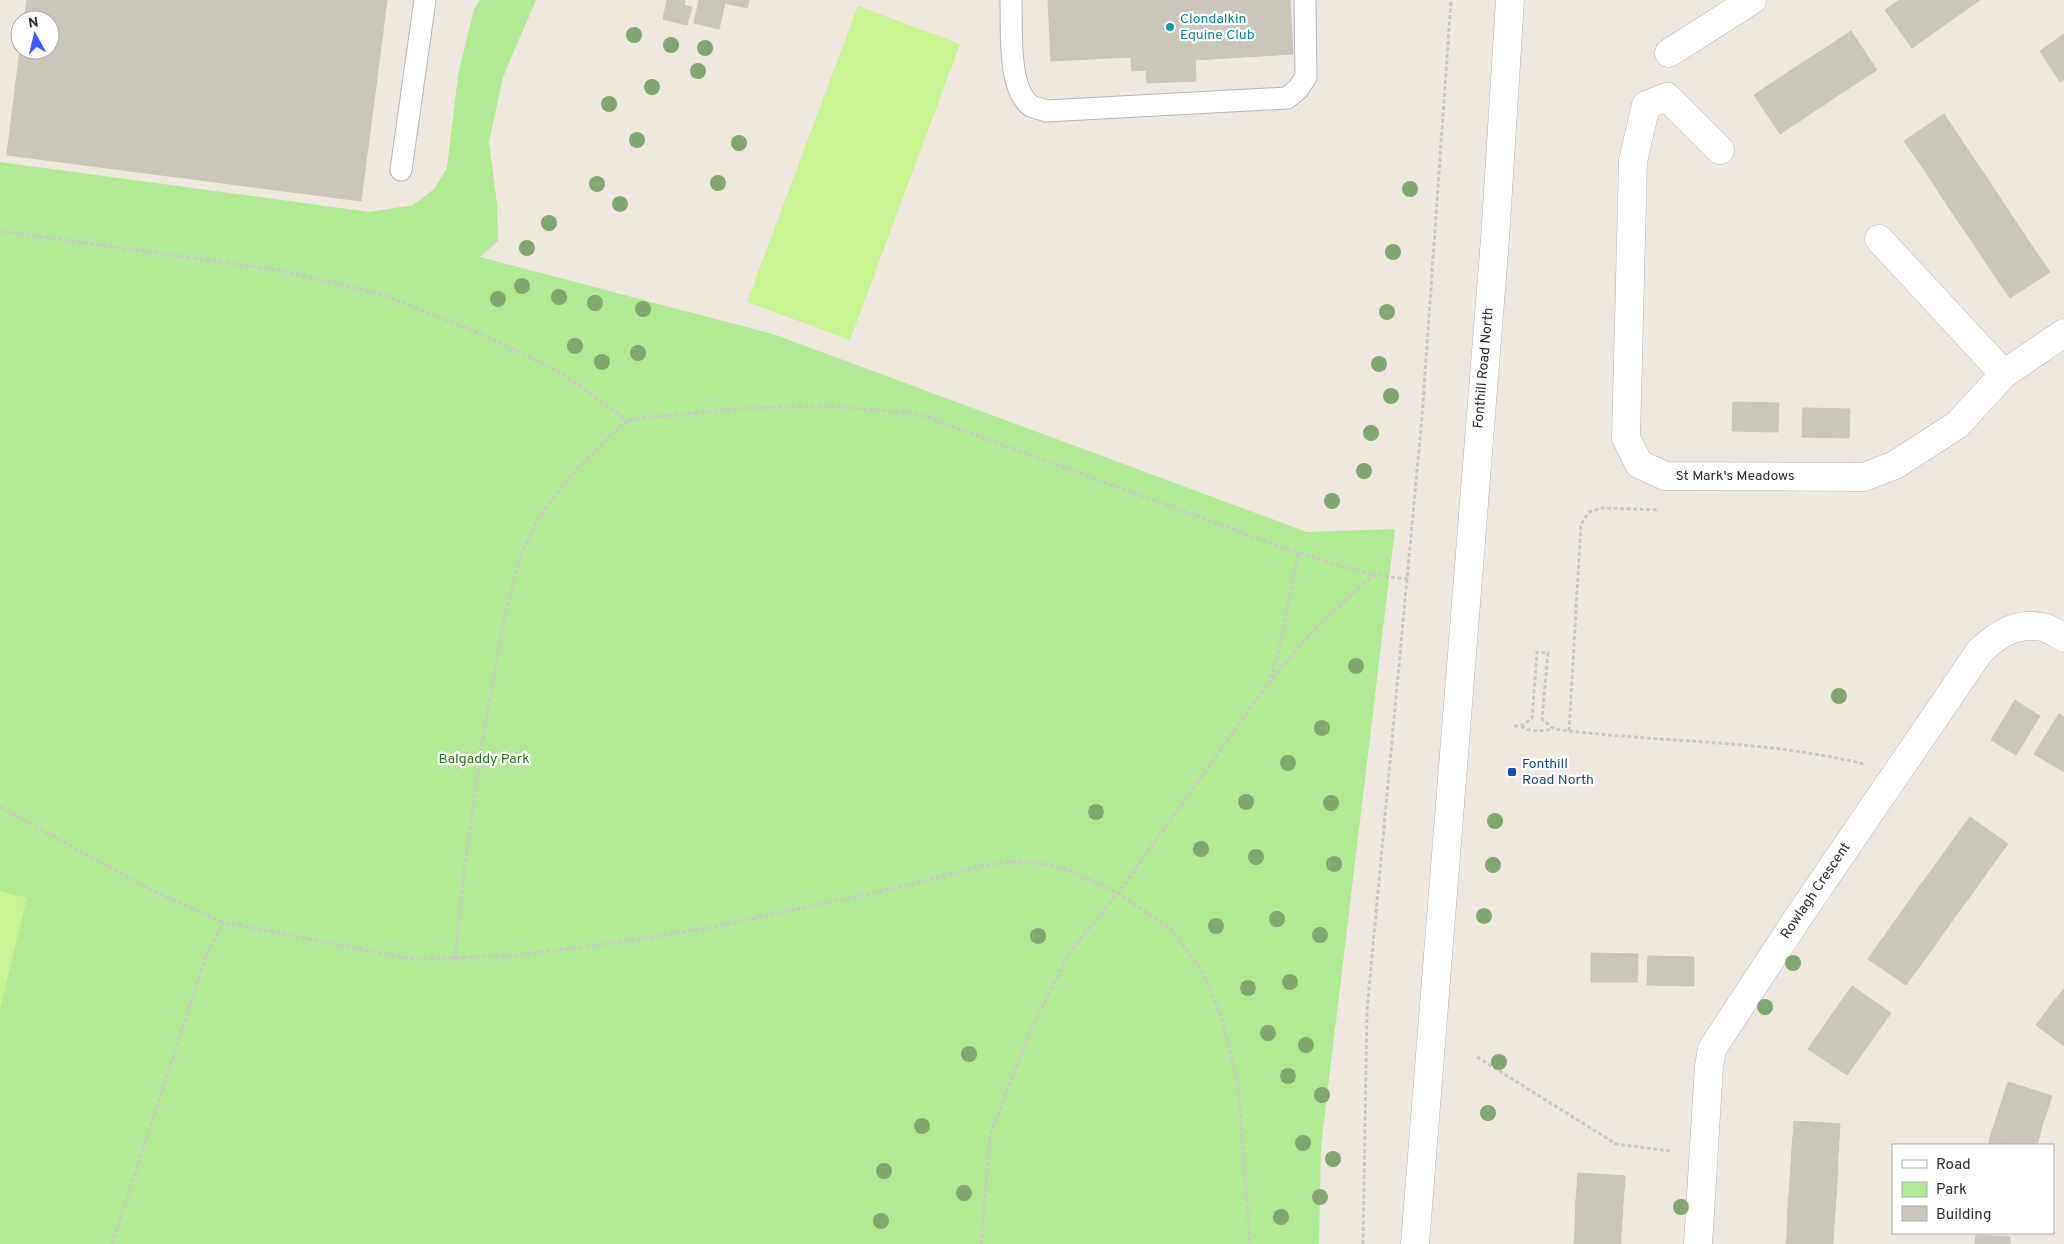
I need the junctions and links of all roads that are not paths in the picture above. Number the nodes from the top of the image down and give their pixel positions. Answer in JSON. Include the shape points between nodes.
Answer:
{"nodes":[{"id":1,"x":424,"y":0,"type":"edge"},
{"id":2,"x":1011,"y":0,"type":"edge"},
{"id":3,"x":1305,"y":0,"type":"edge"},
{"id":4,"x":1510,"y":0,"type":"edge"},
{"id":5,"x":1738,"y":4,"type":"edge"},
{"id":6,"x":1669,"y":53,"type":"dead end"},
{"id":7,"x":1720,"y":150,"type":"dead end"},
{"id":8,"x":401,"y":170,"type":"dead end"},
{"id":9,"x":1879,"y":239,"type":"dead end"},
{"id":10,"x":2064,"y":333,"type":"edge"},
{"id":11,"x":2004,"y":374,"type":"junction"},
{"id":12,"x":2064,"y":638,"type":"edge"},
{"id":13,"x":1414,"y":1244,"type":"edge"},
{"id":14,"x":1698,"y":1244,"type":"edge"}],
"edges":[{"from":1,"to":8,"type":"lane"},
{"from":2,"to":3,"type":"lane","via":[[1013,72],[1031,106],[1046,111],[1288,98],[1306,77]]},
{"from":4,"to":13,"type":"street","name":"Fonthill Road North","via":[[1495,239]]},
{"from":5,"to":6,"type":"street"},
{"from":7,"to":11,"type":"street","name":"St Mark's Meadows","via":[[1667,97],[1646,105],[1633,161],[1626,438],[1639,464],[1665,476],[1864,477],[1896,466],[1957,424]]},
{"from":9,"to":11,"type":"street"},
{"from":10,"to":11,"type":"street","name":"St Mark's Meadows"},
{"from":12,"to":14,"type":"street","name":"Rowlagh Crescent","via":[[2043,628],[2021,627],[2001,633],[1980,651],[1712,1049]]}]}
